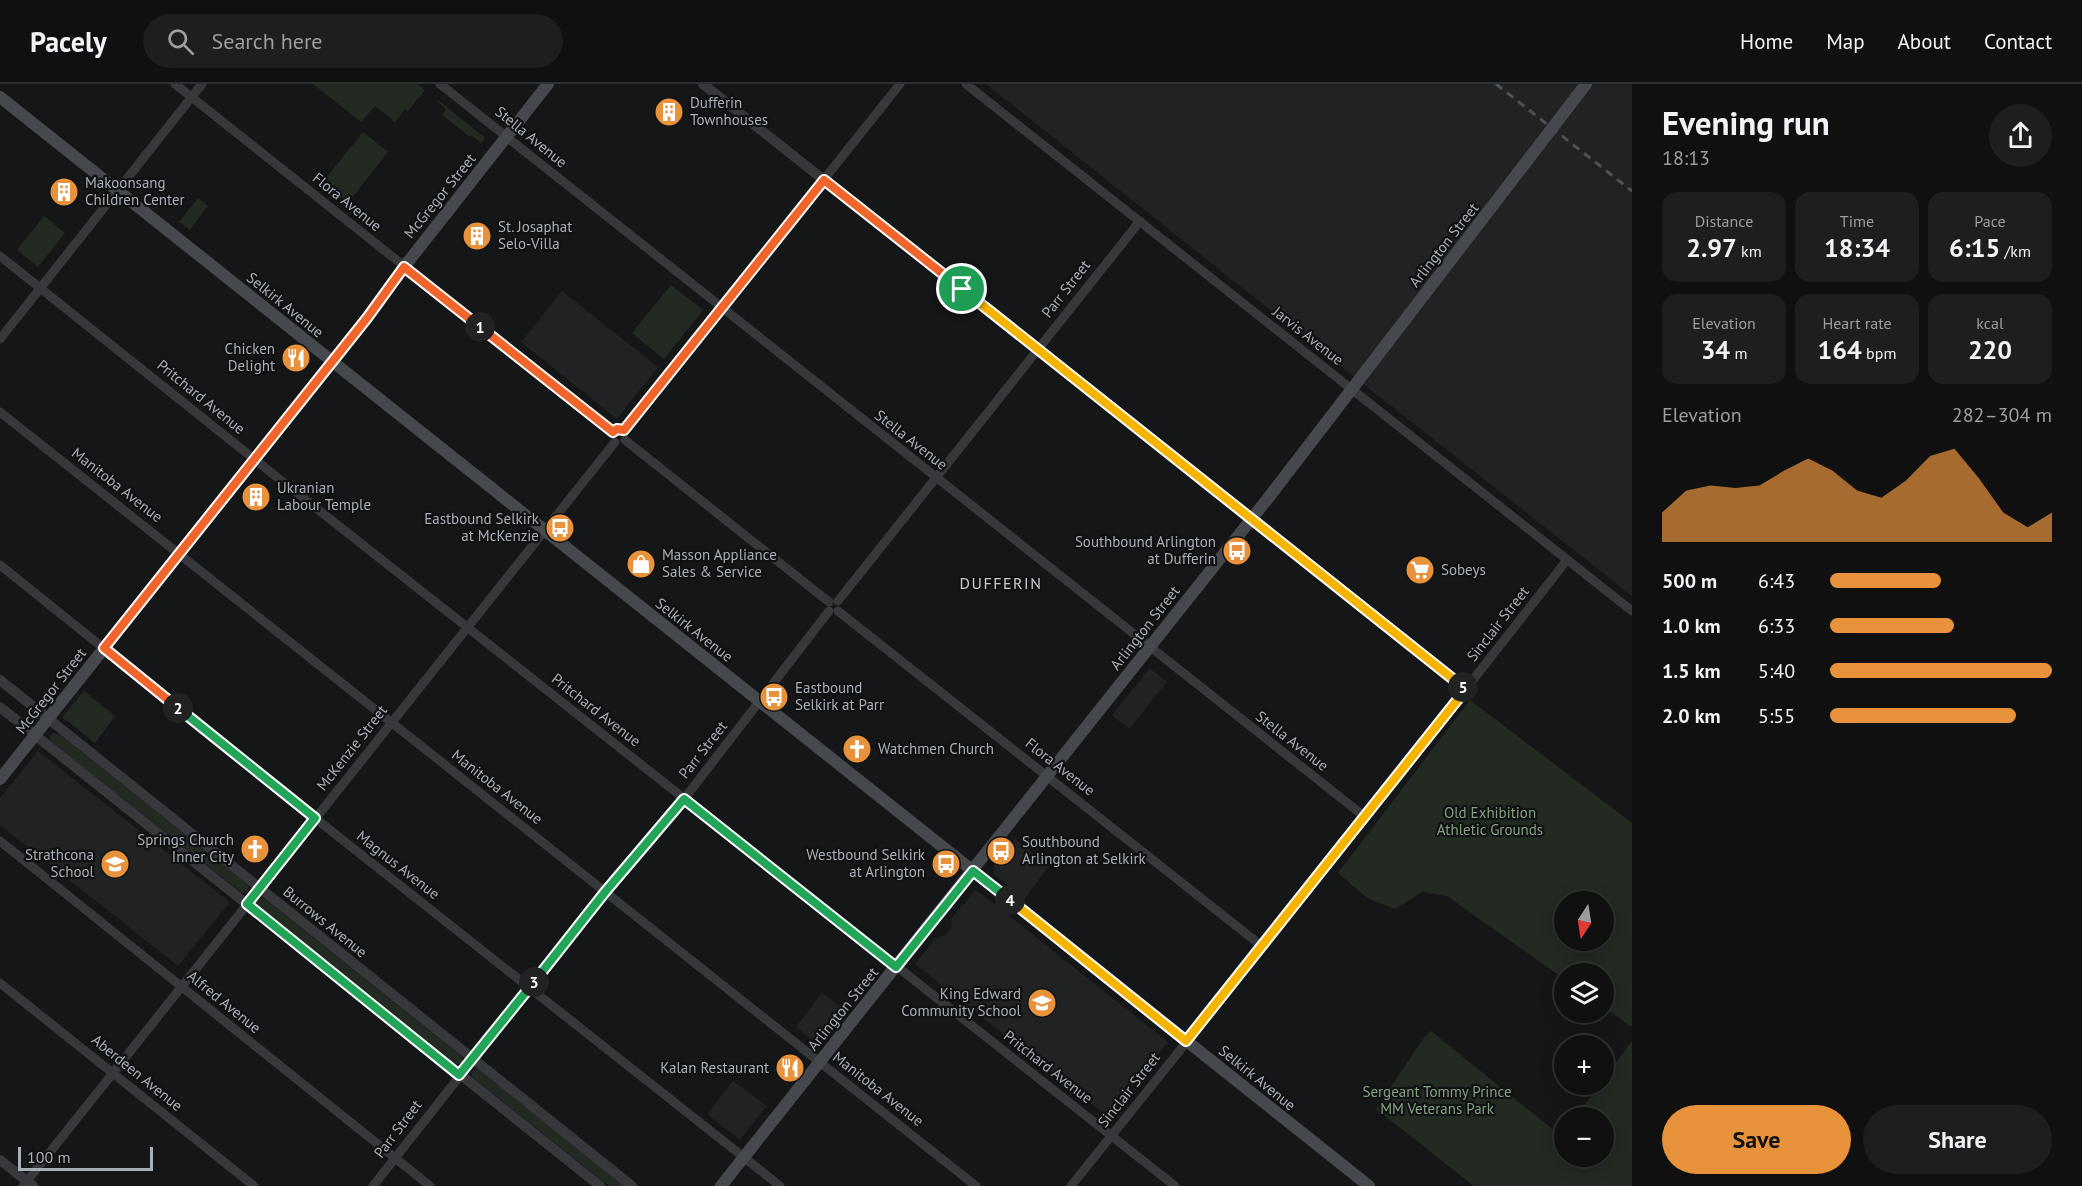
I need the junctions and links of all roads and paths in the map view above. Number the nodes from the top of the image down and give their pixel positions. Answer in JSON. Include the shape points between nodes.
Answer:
{"nodes":[{"id":1,"x":175,"y":84,"type":"edge"},
{"id":2,"x":202,"y":84,"type":"edge"},
{"id":3,"x":440,"y":84,"type":"edge"},
{"id":4,"x":548,"y":84,"type":"edge"},
{"id":5,"x":703,"y":84,"type":"edge"},
{"id":6,"x":900,"y":84,"type":"edge"},
{"id":7,"x":966,"y":84,"type":"edge"},
{"id":8,"x":1587,"y":84,"type":"edge"},
{"id":9,"x":0,"y":97,"type":"edge"},
{"id":10,"x":192,"y":97,"type":"junction"},
{"id":11,"x":506,"y":137,"type":"junction"},
{"id":12,"x":824,"y":180,"type":"junction"},
{"id":13,"x":117,"y":190,"type":"junction"},
{"id":14,"x":1140,"y":221,"type":"junction"},
{"id":15,"x":0,"y":256,"type":"edge"},
{"id":16,"x":404,"y":267,"type":"junction"},
{"id":17,"x":41,"y":288,"type":"junction"},
{"id":18,"x":722,"y":309,"type":"junction"},
{"id":19,"x":0,"y":339,"type":"edge"},
{"id":20,"x":1038,"y":349,"type":"junction"},
{"id":21,"x":332,"y":362,"type":"junction"},
{"id":22,"x":0,"y":412,"type":"edge"},
{"id":23,"x":619,"y":436,"type":"junction"},
{"id":24,"x":254,"y":459,"type":"junction"},
{"id":25,"x":935,"y":478,"type":"junction"},
{"id":26,"x":1251,"y":519,"type":"junction"},
{"id":27,"x":544,"y":530,"type":"junction"},
{"id":28,"x":179,"y":554,"type":"junction"},
{"id":29,"x":1567,"y":560,"type":"junction"},
{"id":30,"x":0,"y":565,"type":"edge"},
{"id":31,"x":833,"y":606,"type":"junction"},
{"id":32,"x":1632,"y":611,"type":"edge"},
{"id":33,"x":468,"y":628,"type":"junction"},
{"id":34,"x":1149,"y":647,"type":"junction"},
{"id":35,"x":104,"y":648,"type":"junction"},
{"id":36,"x":0,"y":680,"type":"edge"},
{"id":37,"x":1466,"y":690,"type":"junction"},
{"id":38,"x":759,"y":701,"type":"junction"},
{"id":39,"x":0,"y":708,"type":"edge"},
{"id":40,"x":48,"y":718,"type":"junction"},
{"id":41,"x":392,"y":723,"type":"junction"},
{"id":42,"x":35,"y":735,"type":"junction"},
{"id":43,"x":1047,"y":775,"type":"junction"},
{"id":44,"x":0,"y":779,"type":"edge"},
{"id":45,"x":684,"y":799,"type":"junction"},
{"id":46,"x":1365,"y":817,"type":"junction"},
{"id":47,"x":315,"y":818,"type":"junction"},
{"id":48,"x":0,"y":841,"type":"edge"},
{"id":49,"x":973,"y":871,"type":"junction"},
{"id":50,"x":260,"y":889,"type":"junction"},
{"id":51,"x":605,"y":892,"type":"junction"},
{"id":52,"x":247,"y":904,"type":"junction"},
{"id":53,"x":1263,"y":947,"type":"junction"},
{"id":54,"x":896,"y":967,"type":"junction"},
{"id":55,"x":0,"y":983,"type":"edge"},
{"id":56,"x":181,"y":987,"type":"junction"},
{"id":57,"x":529,"y":988,"type":"junction"},
{"id":58,"x":1186,"y":1041,"type":"junction"},
{"id":59,"x":473,"y":1059,"type":"junction"},
{"id":60,"x":820,"y":1062,"type":"junction"},
{"id":61,"x":113,"y":1073,"type":"junction"},
{"id":62,"x":459,"y":1075,"type":"junction"},
{"id":63,"x":1112,"y":1136,"type":"junction"},
{"id":64,"x":744,"y":1157,"type":"junction"},
{"id":65,"x":395,"y":1158,"type":"junction"},
{"id":66,"x":0,"y":1160,"type":"edge"},
{"id":67,"x":28,"y":1184,"type":"edge"},
{"id":68,"x":254,"y":1186,"type":"edge"},
{"id":69,"x":373,"y":1186,"type":"edge"},
{"id":70,"x":430,"y":1186,"type":"edge"},
{"id":71,"x":600,"y":1186,"type":"edge"},
{"id":72,"x":632,"y":1186,"type":"edge"},
{"id":73,"x":721,"y":1186,"type":"edge"},
{"id":74,"x":780,"y":1186,"type":"edge"},
{"id":75,"x":976,"y":1186,"type":"edge"},
{"id":76,"x":1071,"y":1186,"type":"edge"},
{"id":77,"x":1175,"y":1186,"type":"edge"},
{"id":78,"x":1369,"y":1186,"type":"edge"}],
"edges":[{"from":1,"to":10,"type":"street","name":"Flora Avenue"},
{"from":2,"to":10,"type":"street"},
{"from":3,"to":11,"type":"street","name":"Stella Avenue"},
{"from":4,"to":11,"type":"main road","name":"McGregor Street"},
{"from":5,"to":12,"type":"street"},
{"from":6,"to":12,"type":"street","name":"McKenzie Street"},
{"from":7,"to":14,"type":"street","name":"Jarvis Avenue"},
{"from":8,"to":26,"type":"main road","name":"Arlington Street","bridge":true},
{"from":9,"to":13,"type":"main road","name":"Selkirk Avenue"},
{"from":10,"to":13,"type":"street"},
{"from":10,"to":16,"type":"street","name":"Flora Avenue"},
{"from":11,"to":16,"type":"main road","name":"McGregor Street"},
{"from":11,"to":18,"type":"street","name":"Stella Avenue"},
{"from":12,"to":18,"type":"street","name":"McKenzie Street"},
{"from":12,"to":20,"type":"street"},
{"from":13,"to":17,"type":"street"},
{"from":13,"to":21,"type":"main road","name":"Selkirk Avenue"},
{"from":14,"to":20,"type":"street","name":"Parr Street"},
{"from":14,"to":29,"type":"street","name":"Jarvis Avenue"},
{"from":15,"to":17,"type":"street","name":"Pritchard Avenue"},
{"from":16,"to":21,"type":"main road","name":"McGregor Street"},
{"from":16,"to":23,"type":"street","name":"Flora Avenue"},
{"from":17,"to":19,"type":"street"},
{"from":17,"to":24,"type":"street","name":"Pritchard Avenue"},
{"from":18,"to":23,"type":"street","name":"McKenzie Street"},
{"from":18,"to":25,"type":"street","name":"Stella Avenue"},
{"from":20,"to":25,"type":"street","name":"Parr Street"},
{"from":20,"to":26,"type":"street"},
{"from":21,"to":24,"type":"main road","name":"McGregor Street"},
{"from":21,"to":27,"type":"main road","name":"Selkirk Avenue"},
{"from":22,"to":28,"type":"street","name":"Manitoba Avenue"},
{"from":23,"to":27,"type":"street","name":"McKenzie Street"},
{"from":23,"to":31,"type":"street","name":"Flora Avenue"},
{"from":24,"to":28,"type":"main road","name":"McGregor Street"},
{"from":24,"to":33,"type":"street","name":"Pritchard Avenue"},
{"from":25,"to":31,"type":"street","name":"Parr Street"},
{"from":25,"to":34,"type":"street","name":"Stella Avenue"},
{"from":26,"to":34,"type":"main road","name":"Arlington Street"},
{"from":26,"to":37,"type":"street"},
{"from":27,"to":33,"type":"street","name":"McKenzie Street"},
{"from":27,"to":38,"type":"main road","name":"Selkirk Avenue"},
{"from":28,"to":35,"type":"main road","name":"McGregor Street"},
{"from":28,"to":41,"type":"street","name":"Manitoba Avenue"},
{"from":29,"to":32,"type":"street","name":"Jarvis Avenue"},
{"from":29,"to":37,"type":"street","name":"Sinclair Street"},
{"from":30,"to":35,"type":"street","name":"Magnus Avenue"},
{"from":31,"to":38,"type":"street","name":"Parr Street"},
{"from":31,"to":43,"type":"street","name":"Flora Avenue"},
{"from":33,"to":41,"type":"street","name":"McKenzie Street"},
{"from":33,"to":45,"type":"street","name":"Pritchard Avenue"},
{"from":34,"to":43,"type":"main road","name":"Arlington Street"},
{"from":34,"to":46,"type":"street","name":"Stella Avenue"},
{"from":35,"to":40,"type":"main road","name":"McGregor Street"},
{"from":35,"to":47,"type":"street","name":"Magnus Avenue"},
{"from":36,"to":40,"type":"street","name":"Burrows Avenue"},
{"from":37,"to":46,"type":"street","name":"Sinclair Street"},
{"from":38,"to":45,"type":"street","name":"Parr Street"},
{"from":38,"to":49,"type":"main road","name":"Selkirk Avenue"},
{"from":39,"to":42,"type":"street"},
{"from":40,"to":42,"type":"main road","name":"McGregor Street"},
{"from":40,"to":50,"type":"street","name":"Burrows Avenue"},
{"from":41,"to":47,"type":"street","name":"McKenzie Street"},
{"from":41,"to":51,"type":"street","name":"Manitoba Avenue"},
{"from":42,"to":44,"type":"main road","name":"McGregor Street"},
{"from":42,"to":52,"type":"street"},
{"from":43,"to":49,"type":"main road","name":"Arlington Street"},
{"from":43,"to":53,"type":"street","name":"Flora Avenue"},
{"from":45,"to":51,"type":"street","name":"Parr Street"},
{"from":45,"to":54,"type":"street","name":"Pritchard Avenue"},
{"from":46,"to":53,"type":"street","name":"Sinclair Street"},
{"from":47,"to":50,"type":"street","name":"McKenzie Street"},
{"from":47,"to":57,"type":"street","name":"Magnus Avenue"},
{"from":48,"to":56,"type":"street","name":"Alfred Avenue"},
{"from":49,"to":54,"type":"main road","name":"Arlington Street"},
{"from":49,"to":58,"type":"main road","name":"Selkirk Avenue"},
{"from":50,"to":52,"type":"street","name":"McKenzie Street"},
{"from":50,"to":59,"type":"street","name":"Burrows Avenue"},
{"from":51,"to":57,"type":"street","name":"Parr Street"},
{"from":51,"to":60,"type":"street","name":"Manitoba Avenue"},
{"from":52,"to":56,"type":"street","name":"McKenzie Street"},
{"from":52,"to":62,"type":"street"},
{"from":53,"to":58,"type":"street","name":"Sinclair Street"},
{"from":54,"to":60,"type":"main road","name":"Arlington Street"},
{"from":54,"to":63,"type":"street","name":"Pritchard Avenue"},
{"from":55,"to":61,"type":"street","name":"Aberdeen Avenue"},
{"from":56,"to":61,"type":"street","name":"McKenzie Street"},
{"from":56,"to":65,"type":"street","name":"Alfred Avenue"},
{"from":57,"to":59,"type":"street","name":"Parr Street"},
{"from":57,"to":64,"type":"street","name":"Magnus Avenue"},
{"from":58,"to":63,"type":"street","name":"Sinclair Street"},
{"from":58,"to":78,"type":"main road","name":"Selkirk Avenue"},
{"from":59,"to":62,"type":"street","name":"Parr Street"},
{"from":59,"to":72,"type":"street","name":"Burrows Avenue"},
{"from":60,"to":64,"type":"main road","name":"Arlington Street"},
{"from":60,"to":75,"type":"street","name":"Manitoba Avenue"},
{"from":61,"to":67,"type":"street","name":"McKenzie Street"},
{"from":61,"to":68,"type":"street","name":"Aberdeen Avenue"},
{"from":62,"to":65,"type":"street","name":"Parr Street"},
{"from":62,"to":71,"type":"street"},
{"from":63,"to":76,"type":"street","name":"Sinclair Street"},
{"from":63,"to":77,"type":"street","name":"Pritchard Avenue"},
{"from":64,"to":73,"type":"main road","name":"Arlington Street"},
{"from":64,"to":74,"type":"street","name":"Magnus Avenue"},
{"from":65,"to":69,"type":"street","name":"Parr Street"},
{"from":65,"to":70,"type":"street","name":"Alfred Avenue"},
{"from":66,"to":67,"type":"street"}]}
